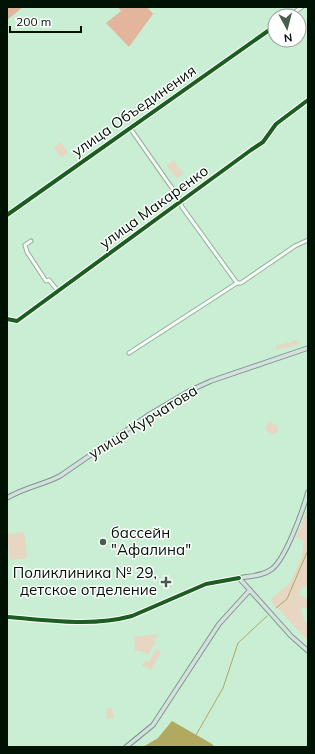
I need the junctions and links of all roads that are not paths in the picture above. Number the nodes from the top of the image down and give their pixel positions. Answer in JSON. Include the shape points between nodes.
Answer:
{"nodes":[{"id":1,"x":267,"y":32,"type":"edge"},
{"id":2,"x":308,"y":100,"type":"edge"},
{"id":3,"x":130,"y":128,"type":"junction"},
{"id":4,"x":180,"y":203,"type":"junction"},
{"id":5,"x":7,"y":215,"type":"edge"},
{"id":6,"x":308,"y":240,"type":"edge"},
{"id":7,"x":31,"y":241,"type":"dead end"},
{"id":8,"x":237,"y":283,"type":"junction"},
{"id":9,"x":58,"y":291,"type":"junction"},
{"id":10,"x":7,"y":319,"type":"edge"},
{"id":11,"x":308,"y":348,"type":"edge"},
{"id":12,"x":129,"y":353,"type":"dead end"},
{"id":13,"x":308,"y":492,"type":"edge"},
{"id":14,"x":7,"y":498,"type":"edge"},
{"id":15,"x":239,"y":578,"type":"junction"},
{"id":16,"x":250,"y":590,"type":"junction"},
{"id":17,"x":7,"y":617,"type":"edge"},
{"id":18,"x":308,"y":651,"type":"edge"},
{"id":19,"x":126,"y":747,"type":"edge"}],
"edges":[{"from":1,"to":3,"type":"street","name":"улица Объединения"},
{"from":2,"to":4,"type":"street","name":"улица Макаренко","via":[[276,124],[263,142]]},
{"from":3,"to":4,"type":"street"},
{"from":3,"to":5,"type":"street","name":"улица Объединения"},
{"from":4,"to":8,"type":"street"},
{"from":4,"to":9,"type":"street","name":"улица Макаренко"},
{"from":6,"to":8,"type":"street","via":[[241,283]]},
{"from":7,"to":9,"type":"street","via":[[25,245],[27,252],[46,281],[49,279]]},
{"from":8,"to":12,"type":"street"},
{"from":9,"to":10,"type":"street","name":"улица Макаренко","via":[[17,321]]},
{"from":11,"to":14,"type":"main road","name":"улица Курчатова","via":[[199,386],[150,414],[60,476],[29,486]]},
{"from":13,"to":15,"type":"main road","via":[[294,530],[277,564],[266,572]]},
{"from":15,"to":16,"type":"main road"},
{"from":15,"to":17,"type":"street","via":[[206,584],[120,619],[85,622]]},
{"from":16,"to":18,"type":"main road"},
{"from":16,"to":19,"type":"main road","via":[[219,624],[153,725]]}]}
